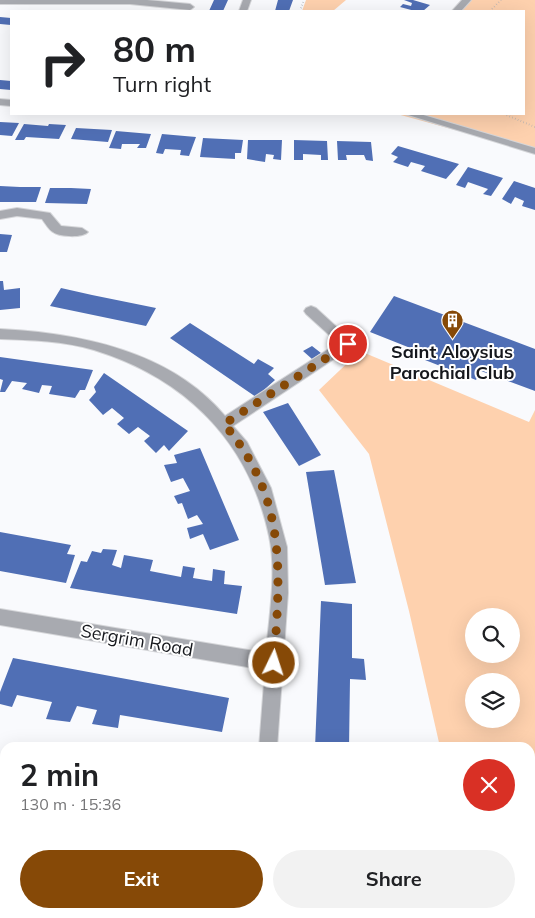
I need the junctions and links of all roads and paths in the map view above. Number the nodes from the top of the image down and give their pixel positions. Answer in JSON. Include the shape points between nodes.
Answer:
{"nodes":[{"id":1,"x":467,"y":0,"type":"edge"},
{"id":2,"x":501,"y":0,"type":"edge"},
{"id":3,"x":0,"y":1,"type":"edge"},
{"id":4,"x":41,"y":1,"type":"edge"},
{"id":5,"x":190,"y":7,"type":"dead end"},
{"id":6,"x":457,"y":10,"type":"edge"},
{"id":7,"x":491,"y":10,"type":"edge"},
{"id":8,"x":413,"y":115,"type":"edge"},
{"id":9,"x":506,"y":115,"type":"edge"},
{"id":10,"x":535,"y":127,"type":"edge"},
{"id":11,"x":535,"y":151,"type":"edge"},
{"id":12,"x":0,"y":214,"type":"edge"},
{"id":13,"x":82,"y":232,"type":"dead end"},
{"id":14,"x":311,"y":311,"type":"dead end"},
{"id":15,"x":0,"y":334,"type":"edge"},
{"id":16,"x":224,"y":424,"type":"junction"},
{"id":17,"x":0,"y":617,"type":"edge"},
{"id":18,"x":274,"y":663,"type":"junction"},
{"id":19,"x":268,"y":742,"type":"edge"}],
"edges":[{"from":1,"to":6,"type":"street"},
{"from":2,"to":7,"type":"path"},
{"from":3,"to":4,"type":"street"},
{"from":4,"to":5,"type":"street","via":[[130,2]]},
{"from":8,"to":11,"type":"street"},
{"from":9,"to":10,"type":"path"},
{"from":12,"to":13,"type":"street","via":[[16,212],[46,216],[57,230]]},
{"from":14,"to":16,"type":"street","via":[[348,344]]},
{"from":15,"to":16,"type":"street","via":[[72,339],[139,360],[186,388],[209,406]]},
{"from":16,"to":18,"type":"street","via":[[241,445],[258,477],[277,536],[279,590]]},
{"from":17,"to":18,"type":"street","name":"Sergrim Road"},
{"from":18,"to":19,"type":"street"}]}
